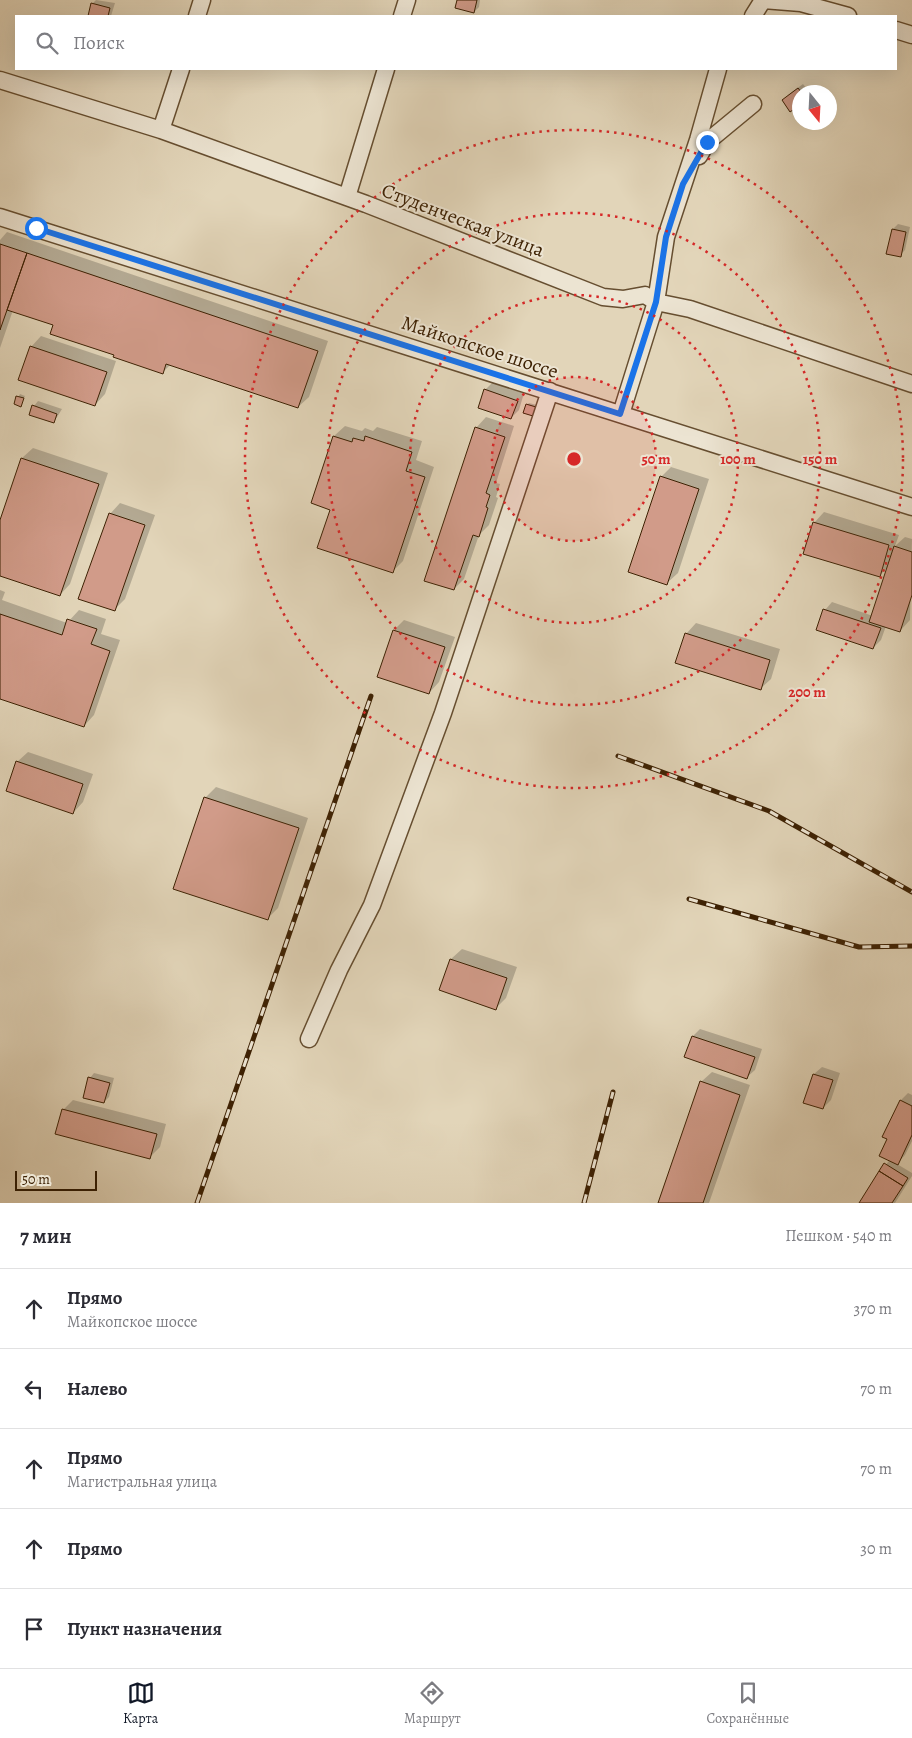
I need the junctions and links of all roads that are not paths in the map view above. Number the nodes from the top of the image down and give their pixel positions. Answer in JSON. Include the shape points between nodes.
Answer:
{"nodes":[{"id":1,"x":202,"y":0,"type":"edge"},
{"id":2,"x":407,"y":0,"type":"edge"},
{"id":3,"x":763,"y":0,"type":"edge"},
{"id":4,"x":197,"y":15,"type":"edge"},
{"id":5,"x":402,"y":15,"type":"edge"},
{"id":6,"x":753,"y":15,"type":"edge"},
{"id":7,"x":844,"y":15,"type":"edge"},
{"id":8,"x":897,"y":30,"type":"edge"},
{"id":9,"x":912,"y":35,"type":"edge"},
{"id":10,"x":181,"y":70,"type":"edge"},
{"id":11,"x":386,"y":70,"type":"edge"},
{"id":12,"x":718,"y":70,"type":"edge"},
{"id":13,"x":0,"y":80,"type":"edge"},
{"id":14,"x":752,"y":104,"type":"dead end"},
{"id":15,"x":162,"y":130,"type":"junction"},
{"id":16,"x":683,"y":184,"type":"junction"},
{"id":17,"x":346,"y":197,"type":"junction"},
{"id":18,"x":0,"y":217,"type":"edge"},
{"id":19,"x":656,"y":302,"type":"junction"},
{"id":20,"x":912,"y":384,"type":"edge"},
{"id":21,"x":550,"y":391,"type":"junction"},
{"id":22,"x":620,"y":414,"type":"junction"},
{"id":23,"x":912,"y":507,"type":"edge"},
{"id":24,"x":309,"y":1039,"type":"dead end"}],
"edges":[{"from":1,"to":4,"type":"street"},
{"from":2,"to":5,"type":"street"},
{"from":3,"to":6,"type":"street"},
{"from":3,"to":7,"type":"street","via":[[801,3]]},
{"from":8,"to":9,"type":"street"},
{"from":10,"to":15,"type":"street"},
{"from":11,"to":17,"type":"street"},
{"from":12,"to":16,"type":"street"},
{"from":13,"to":15,"type":"street","name":"Студенческая улица"},
{"from":14,"to":16,"type":"street","via":[[707,142]]},
{"from":15,"to":17,"type":"street","name":"Студенческая улица"},
{"from":16,"to":19,"type":"street","via":[[666,237]]},
{"from":17,"to":19,"type":"street","name":"Студенческая улица","via":[[603,297],[623,299],[645,295]]},
{"from":18,"to":21,"type":"street","name":"Майкопское шоссе"},
{"from":19,"to":20,"type":"street","name":"Студенческая улица","via":[[690,309]]},
{"from":19,"to":22,"type":"street"},
{"from":21,"to":22,"type":"street","name":"Майкопское шоссе"},
{"from":21,"to":24,"type":"street","via":[[443,713],[372,905]]},
{"from":22,"to":23,"type":"street","name":"Майкопское шоссе"}]}
